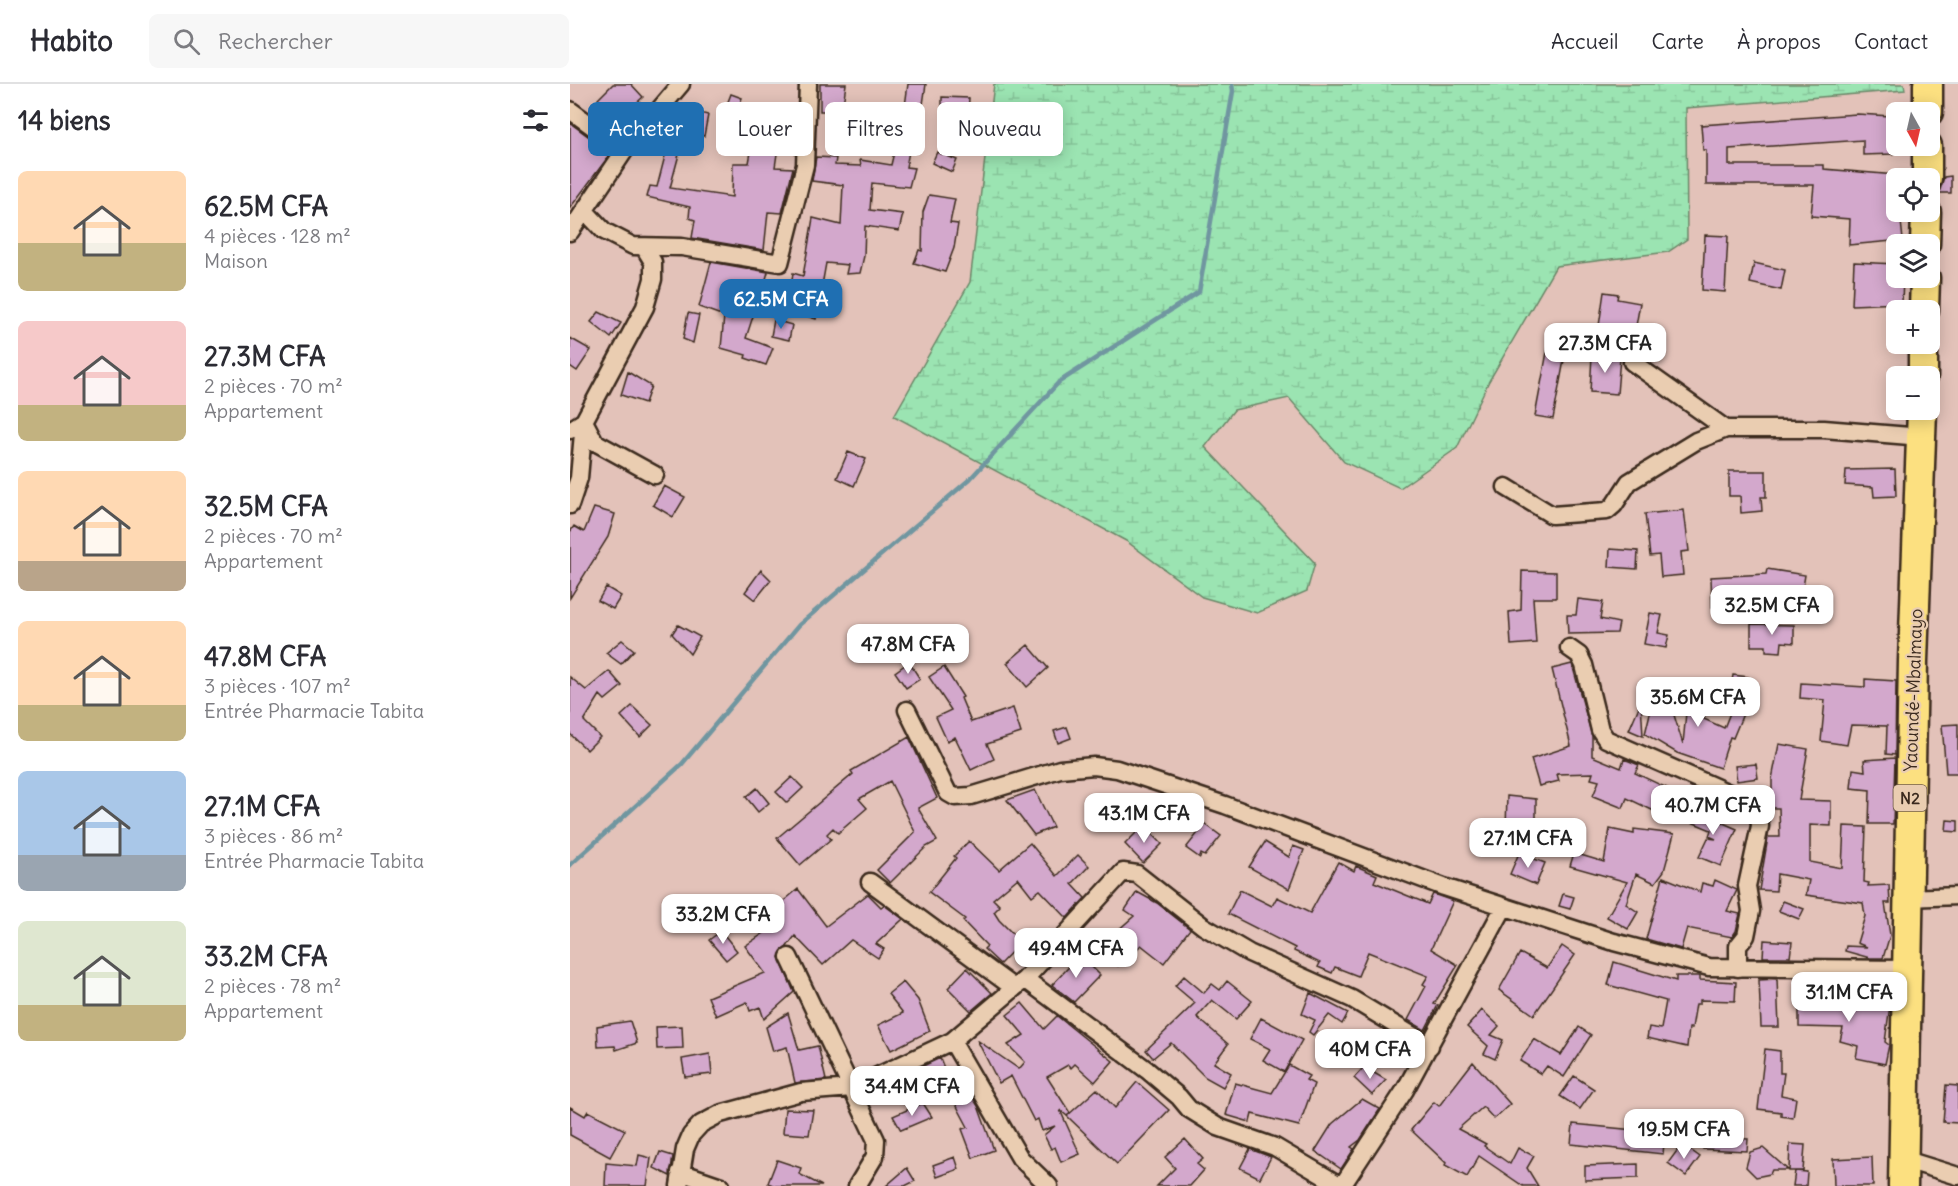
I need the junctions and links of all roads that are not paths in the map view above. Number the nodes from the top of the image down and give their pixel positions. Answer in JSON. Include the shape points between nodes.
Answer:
{"nodes":[{"id":1,"x":681,"y":84,"type":"edge"},
{"id":2,"x":808,"y":84,"type":"edge"},
{"id":3,"x":666,"y":102,"type":"edge"},
{"id":4,"x":570,"y":110,"type":"edge"},
{"id":5,"x":588,"y":123,"type":"edge"},
{"id":6,"x":621,"y":156,"type":"edge"},
{"id":7,"x":585,"y":211,"type":"junction"},
{"id":8,"x":570,"y":232,"type":"edge"},
{"id":9,"x":644,"y":247,"type":"junction"},
{"id":10,"x":1632,"y":363,"type":"dead end"},
{"id":11,"x":1922,"y":423,"type":"edge"},
{"id":12,"x":577,"y":425,"type":"edge"},
{"id":13,"x":1726,"y":429,"type":"junction"},
{"id":14,"x":655,"y":476,"type":"dead end"},
{"id":15,"x":1506,"y":487,"type":"dead end"},
{"id":16,"x":570,"y":505,"type":"edge"},
{"id":17,"x":1569,"y":648,"type":"dead end"},
{"id":18,"x":907,"y":710,"type":"dead end"},
{"id":19,"x":870,"y":882,"type":"dead end"},
{"id":20,"x":1958,"y":896,"type":"edge"},
{"id":21,"x":1908,"y":898,"type":"junction"},
{"id":22,"x":1503,"y":907,"type":"junction"},
{"id":23,"x":789,"y":957,"type":"dead end"},
{"id":24,"x":1738,"y":969,"type":"junction"},
{"id":25,"x":1907,"y":969,"type":"junction"},
{"id":26,"x":1020,"y":983,"type":"junction"},
{"id":27,"x":952,"y":1041,"type":"junction"},
{"id":28,"x":1430,"y":1046,"type":"junction"},
{"id":29,"x":852,"y":1088,"type":"junction"},
{"id":30,"x":1903,"y":1173,"type":"edge"},
{"id":31,"x":1958,"y":1176,"type":"edge"},
{"id":32,"x":680,"y":1179,"type":"edge"},
{"id":33,"x":721,"y":1186,"type":"edge"},
{"id":34,"x":857,"y":1186,"type":"edge"},
{"id":35,"x":1049,"y":1186,"type":"edge"},
{"id":36,"x":1342,"y":1186,"type":"edge"}],
"edges":[{"from":1,"to":3,"type":"street"},
{"from":2,"to":9,"type":"street","via":[[805,165],[780,263],[682,246]]},
{"from":4,"to":5,"type":"street"},
{"from":6,"to":7,"type":"street"},
{"from":7,"to":8,"type":"street"},
{"from":7,"to":9,"type":"street","via":[[604,231],[633,246]]},
{"from":9,"to":12,"type":"street","via":[[653,262],[645,307]]},
{"from":10,"to":13,"type":"street"},
{"from":11,"to":13,"type":"street"},
{"from":11,"to":21,"type":"highway","name":"Yaoundé-Mbalmayo","number":"N2"},
{"from":12,"to":14,"type":"street","via":[[595,442]]},
{"from":12,"to":16,"type":"street","via":[[579,478]]},
{"from":13,"to":15,"type":"street","via":[[1696,441],[1629,482],[1606,511],[1552,515]]},
{"from":17,"to":24,"type":"street","via":[[1584,664],[1600,730],[1606,739],[1738,797],[1757,800],[1760,826],[1747,886],[1751,911],[1746,936],[1738,946]]},
{"from":18,"to":22,"type":"street","via":[[948,793],[955,797],[971,796],[1060,769],[1117,769]]},
{"from":19,"to":26,"type":"street"},
{"from":20,"to":21,"type":"street"},
{"from":21,"to":25,"type":"highway","name":"Yaoundé-Mbalmayo","number":"N2"},
{"from":22,"to":24,"type":"street","via":[[1614,942],[1709,967]]},
{"from":22,"to":28,"type":"street"},
{"from":23,"to":29,"type":"street"},
{"from":24,"to":25,"type":"street"},
{"from":25,"to":30,"type":"highway","name":"Yaoundé-Mbalmayo","number":"N2"},
{"from":26,"to":27,"type":"street"},
{"from":26,"to":28,"type":"street","via":[[1123,872],[1130,871],[1203,926],[1249,953],[1352,999]]},
{"from":26,"to":36,"type":"street","via":[[1147,1070],[1189,1109],[1218,1127],[1275,1147]]},
{"from":27,"to":29,"type":"street"},
{"from":27,"to":35,"type":"street","via":[[1020,1158]]},
{"from":28,"to":36,"type":"street","via":[[1406,1090]]},
{"from":29,"to":32,"type":"street","via":[[801,1092],[720,1114],[701,1124],[685,1149]]},
{"from":29,"to":34,"type":"street","via":[[876,1140],[875,1156]]},
{"from":30,"to":31,"type":"street"},
{"from":32,"to":33,"type":"street"}]}
